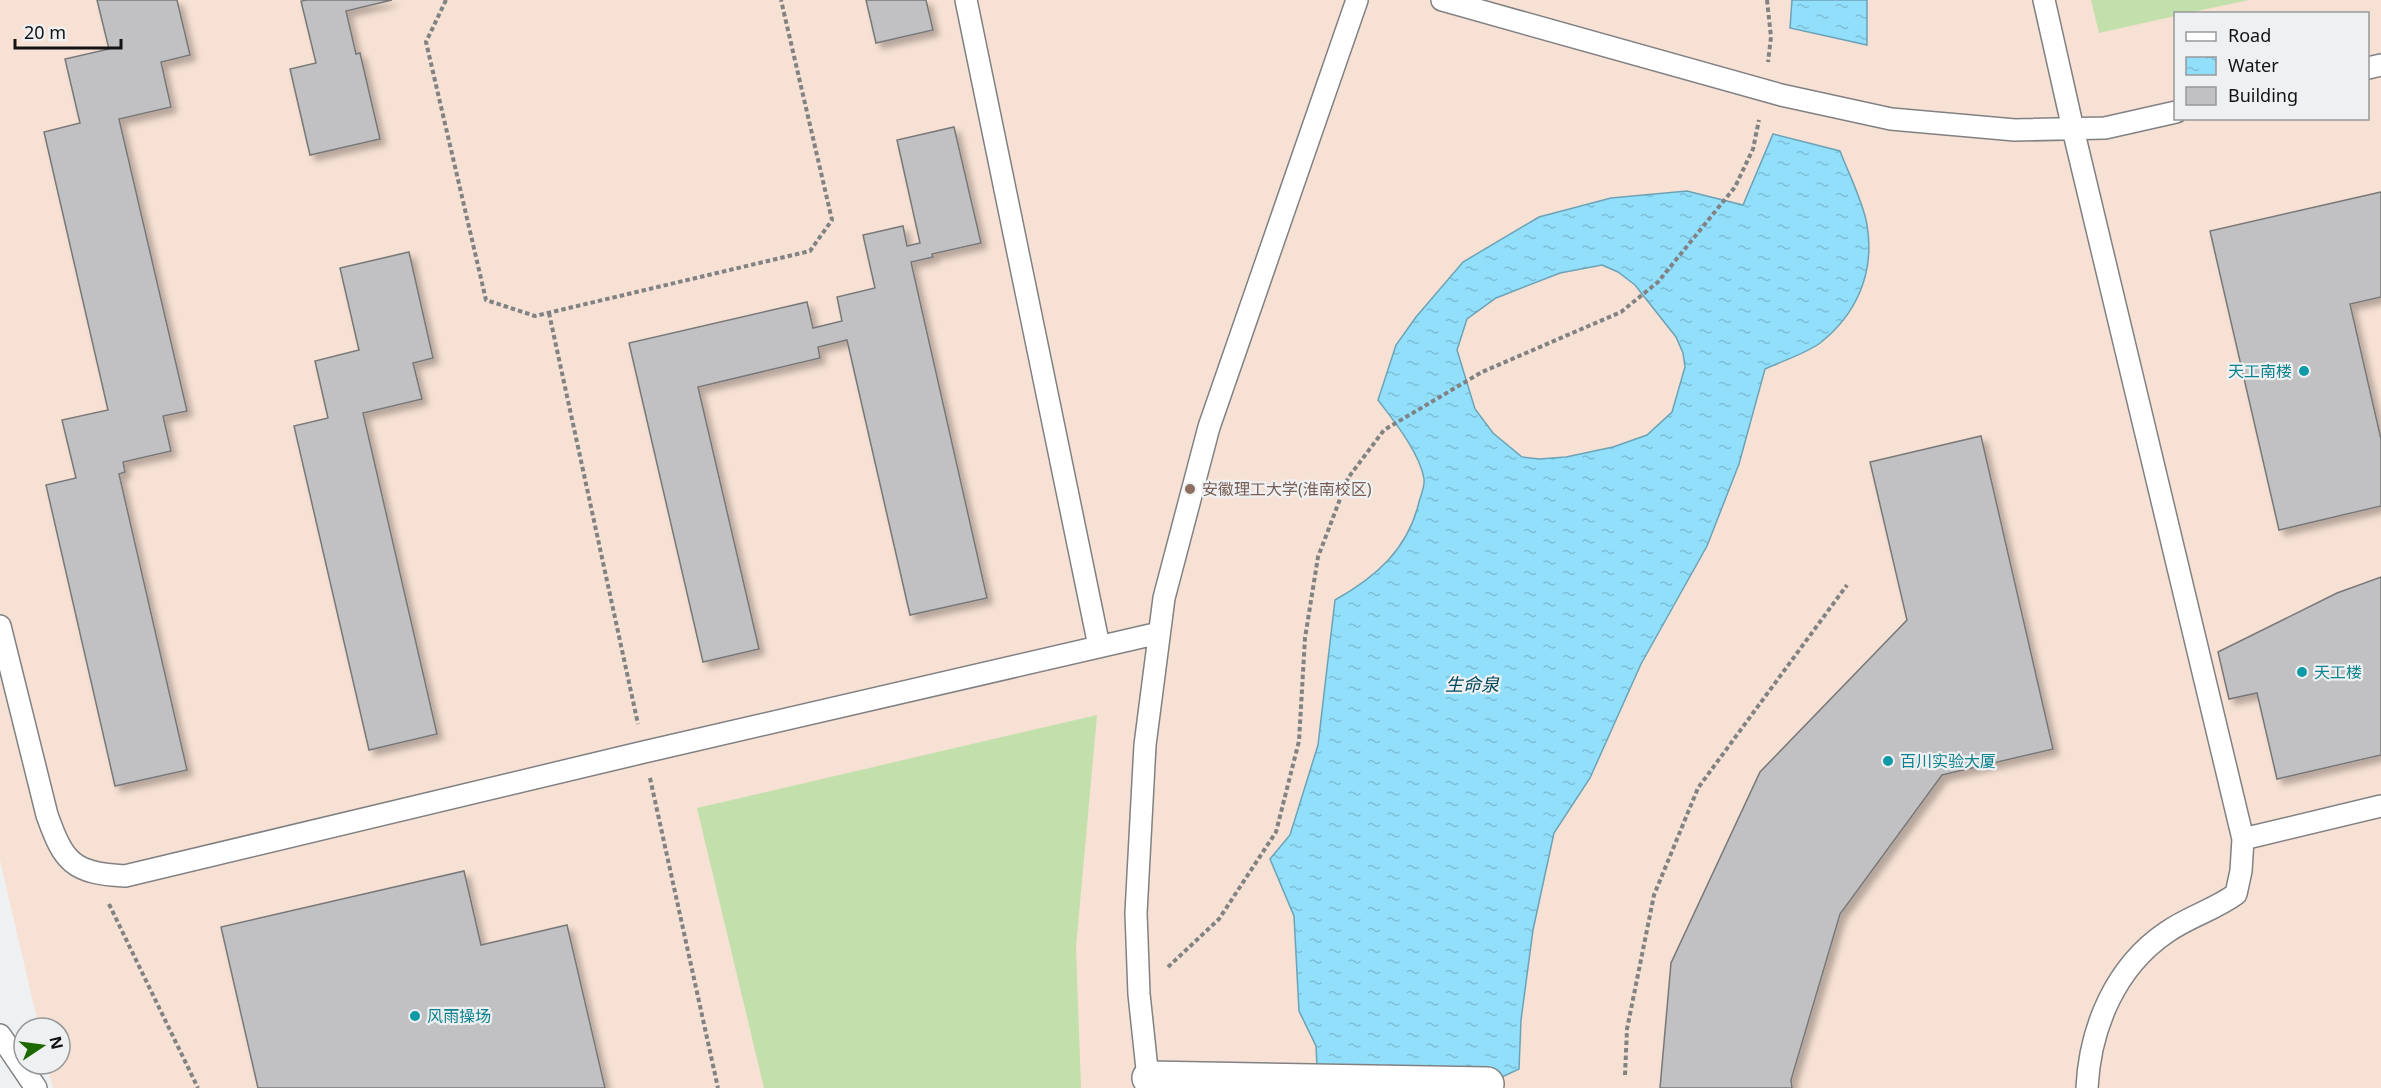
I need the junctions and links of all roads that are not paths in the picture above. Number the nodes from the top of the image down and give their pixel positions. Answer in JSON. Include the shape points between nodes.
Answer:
{"nodes":[{"id":1,"x":966,"y":0,"type":"edge"},
{"id":2,"x":1358,"y":0,"type":"edge"},
{"id":3,"x":1442,"y":0,"type":"edge"},
{"id":4,"x":2044,"y":0,"type":"edge"},
{"id":5,"x":2174,"y":112,"type":"edge"},
{"id":6,"x":2073,"y":129,"type":"junction"},
{"id":7,"x":0,"y":626,"type":"edge"},
{"id":8,"x":1159,"y":633,"type":"junction"},
{"id":9,"x":1099,"y":646,"type":"junction"},
{"id":10,"x":2381,"y":806,"type":"edge"},
{"id":11,"x":2243,"y":839,"type":"junction"},
{"id":12,"x":0,"y":1035,"type":"edge"},
{"id":13,"x":1149,"y":1083,"type":"edge"},
{"id":14,"x":1487,"y":1084,"type":"dead end"},
{"id":15,"x":36,"y":1088,"type":"edge"},
{"id":16,"x":2088,"y":1088,"type":"edge"}],
"edges":[{"from":1,"to":9,"type":"lane"},
{"from":2,"to":8,"type":"lane","via":[[1209,427],[1164,598]]},
{"from":3,"to":6,"type":"lane","via":[[1781,95],[1891,119],[2015,130]]},
{"from":4,"to":6,"type":"lane"},
{"from":5,"to":6,"type":"lane","via":[[2105,128]]},
{"from":6,"to":11,"type":"lane"},
{"from":7,"to":9,"type":"lane","via":[[57,843],[79,868],[94,874],[125,876]]},
{"from":8,"to":9,"type":"lane"},
{"from":8,"to":13,"type":"lane","via":[[1144,757],[1136,913],[1139,994]]},
{"from":10,"to":11,"type":"lane"},
{"from":11,"to":16,"type":"lane","via":[[2236,894],[2167,932],[2123,976],[2095,1032],[2088,1063]]},
{"from":12,"to":15,"type":"lane"},
{"from":13,"to":14,"type":"street"}]}
